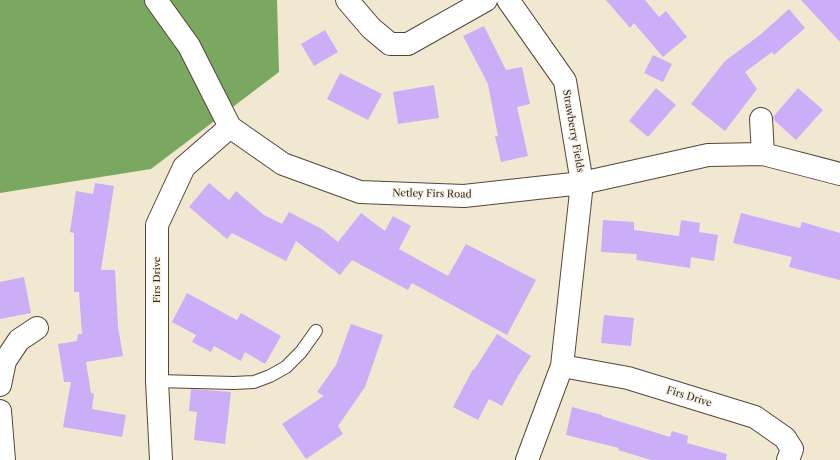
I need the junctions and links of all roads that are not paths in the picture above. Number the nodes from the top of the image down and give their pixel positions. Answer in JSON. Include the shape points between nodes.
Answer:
{"nodes":[{"id":1,"x":156,"y":0,"type":"edge"},
{"id":2,"x":347,"y":0,"type":"edge"},
{"id":3,"x":486,"y":0,"type":"edge"},
{"id":4,"x":508,"y":0,"type":"edge"},
{"id":5,"x":761,"y":119,"type":"dead end"},
{"id":6,"x":230,"y":128,"type":"junction"},
{"id":7,"x":764,"y":154,"type":"junction"},
{"id":8,"x":840,"y":174,"type":"edge"},
{"id":9,"x":582,"y":183,"type":"junction"},
{"id":10,"x":37,"y":328,"type":"dead end"},
{"id":11,"x":316,"y":331,"type":"dead end"},
{"id":12,"x":562,"y":366,"type":"junction"},
{"id":13,"x":157,"y":381,"type":"junction"},
{"id":14,"x":0,"y":385,"type":"edge"},
{"id":15,"x":0,"y":411,"type":"edge"},
{"id":16,"x":4,"y":460,"type":"edge"},
{"id":17,"x":161,"y":460,"type":"edge"},
{"id":18,"x":527,"y":460,"type":"edge"},
{"id":19,"x":788,"y":460,"type":"edge"}],
"edges":[{"from":1,"to":6,"type":"street","name":"Netley Firs Road","via":[[189,46]]},
{"from":2,"to":3,"type":"street","via":[[371,28],[390,44],[408,44]]},
{"from":4,"to":9,"type":"street","name":"Strawberry Fields","via":[[565,80]]},
{"from":5,"to":7,"type":"street"},
{"from":6,"to":9,"type":"street","name":"Netley Firs Road","via":[[283,164],[360,192],[464,196]]},
{"from":6,"to":13,"type":"street","name":"Firs Drive","via":[[184,167],[157,225]]},
{"from":7,"to":8,"type":"street","name":"Netley Firs Road"},
{"from":7,"to":9,"type":"street","name":"Netley Firs Road","via":[[708,154]]},
{"from":9,"to":12,"type":"street"},
{"from":10,"to":14,"type":"street","via":[[19,340],[5,361]]},
{"from":11,"to":13,"type":"lane","via":[[286,367],[254,382]]},
{"from":12,"to":18,"type":"street"},
{"from":12,"to":19,"type":"street","name":"Firs Drive","via":[[628,378],[755,417],[785,438],[792,449]]},
{"from":13,"to":17,"type":"street","name":"Firs Drive"},
{"from":15,"to":16,"type":"street"}]}
